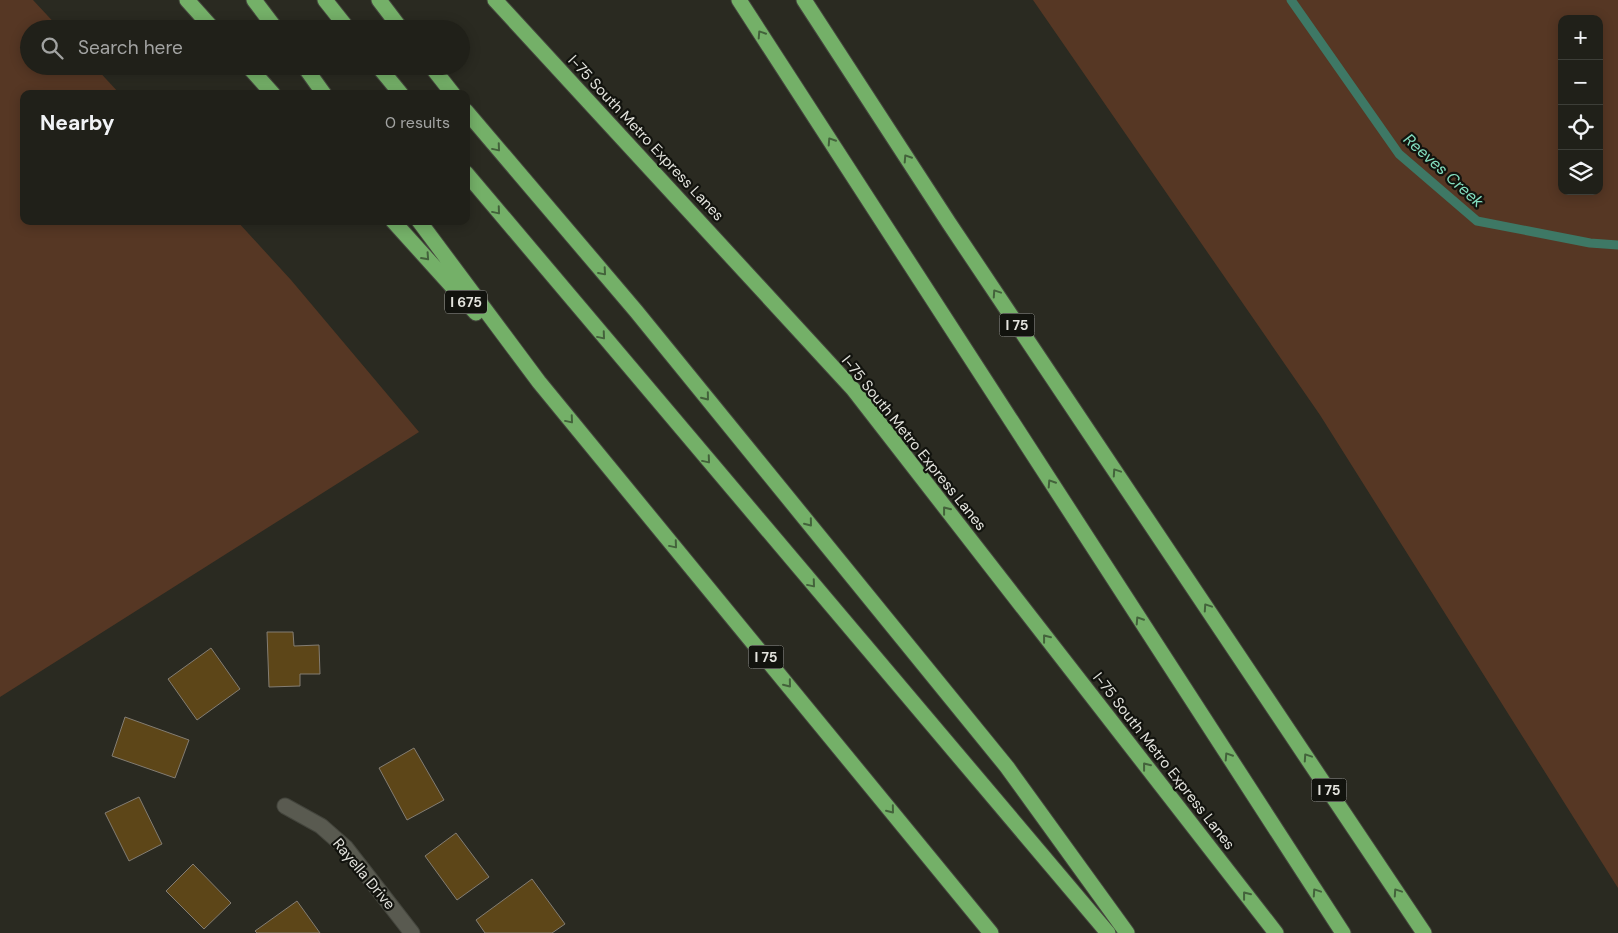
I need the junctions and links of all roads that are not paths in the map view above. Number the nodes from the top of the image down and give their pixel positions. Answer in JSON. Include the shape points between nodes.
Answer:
{"nodes":[{"id":1,"x":187,"y":0,"type":"edge"},
{"id":2,"x":254,"y":0,"type":"edge"},
{"id":3,"x":325,"y":0,"type":"edge"},
{"id":4,"x":379,"y":0,"type":"edge"},
{"id":5,"x":495,"y":0,"type":"edge"},
{"id":6,"x":739,"y":0,"type":"edge"},
{"id":7,"x":804,"y":0,"type":"edge"},
{"id":8,"x":205,"y":20,"type":"edge"},
{"id":9,"x":269,"y":20,"type":"edge"},
{"id":10,"x":341,"y":20,"type":"edge"},
{"id":11,"x":395,"y":20,"type":"edge"},
{"id":12,"x":256,"y":75,"type":"edge"},
{"id":13,"x":310,"y":75,"type":"edge"},
{"id":14,"x":385,"y":75,"type":"edge"},
{"id":15,"x":438,"y":75,"type":"edge"},
{"id":16,"x":269,"y":90,"type":"edge"},
{"id":17,"x":321,"y":90,"type":"edge"},
{"id":18,"x":398,"y":90,"type":"edge"},
{"id":19,"x":450,"y":90,"type":"edge"},
{"id":20,"x":470,"y":115,"type":"edge"},
{"id":21,"x":470,"y":178,"type":"edge"},
{"id":22,"x":397,"y":225,"type":"edge"},
{"id":23,"x":422,"y":225,"type":"edge"},
{"id":24,"x":539,"y":382,"type":"junction"},
{"id":25,"x":285,"y":806,"type":"dead end"},
{"id":26,"x":412,"y":933,"type":"edge"},
{"id":27,"x":991,"y":933,"type":"edge"},
{"id":28,"x":1108,"y":933,"type":"edge"},
{"id":29,"x":1127,"y":933,"type":"edge"},
{"id":30,"x":1276,"y":933,"type":"edge"},
{"id":31,"x":1343,"y":933,"type":"edge"},
{"id":32,"x":1424,"y":933,"type":"edge"}],
"edges":[{"from":1,"to":8,"type":"highway"},
{"from":2,"to":9,"type":"highway"},
{"from":3,"to":10,"type":"highway"},
{"from":4,"to":11,"type":"highway"},
{"from":30,"to":5,"type":"highway","name":"I-75 South Metro Express Lanes","one_way":true,"via":[[853,389]]},
{"from":31,"to":6,"type":"highway","one_way":true},
{"from":32,"to":7,"type":"highway","number":"I 75","one_way":true,"via":[[954,231]]},
{"from":12,"to":16,"type":"highway"},
{"from":13,"to":17,"type":"highway"},
{"from":14,"to":18,"type":"highway"},
{"from":15,"to":19,"type":"highway"},
{"from":20,"to":29,"type":"highway","one_way":true,"via":[[636,310],[1007,767]]},
{"from":21,"to":28,"type":"highway","one_way":true},
{"from":22,"to":24,"type":"highway","number":"I 675","one_way":true},
{"from":23,"to":24,"type":"highway","number":"I 75"},
{"from":24,"to":27,"type":"highway","number":"I 75","one_way":true},
{"from":25,"to":26,"type":"street","name":"Rayella Drive","via":[[321,826],[346,848]]}]}
